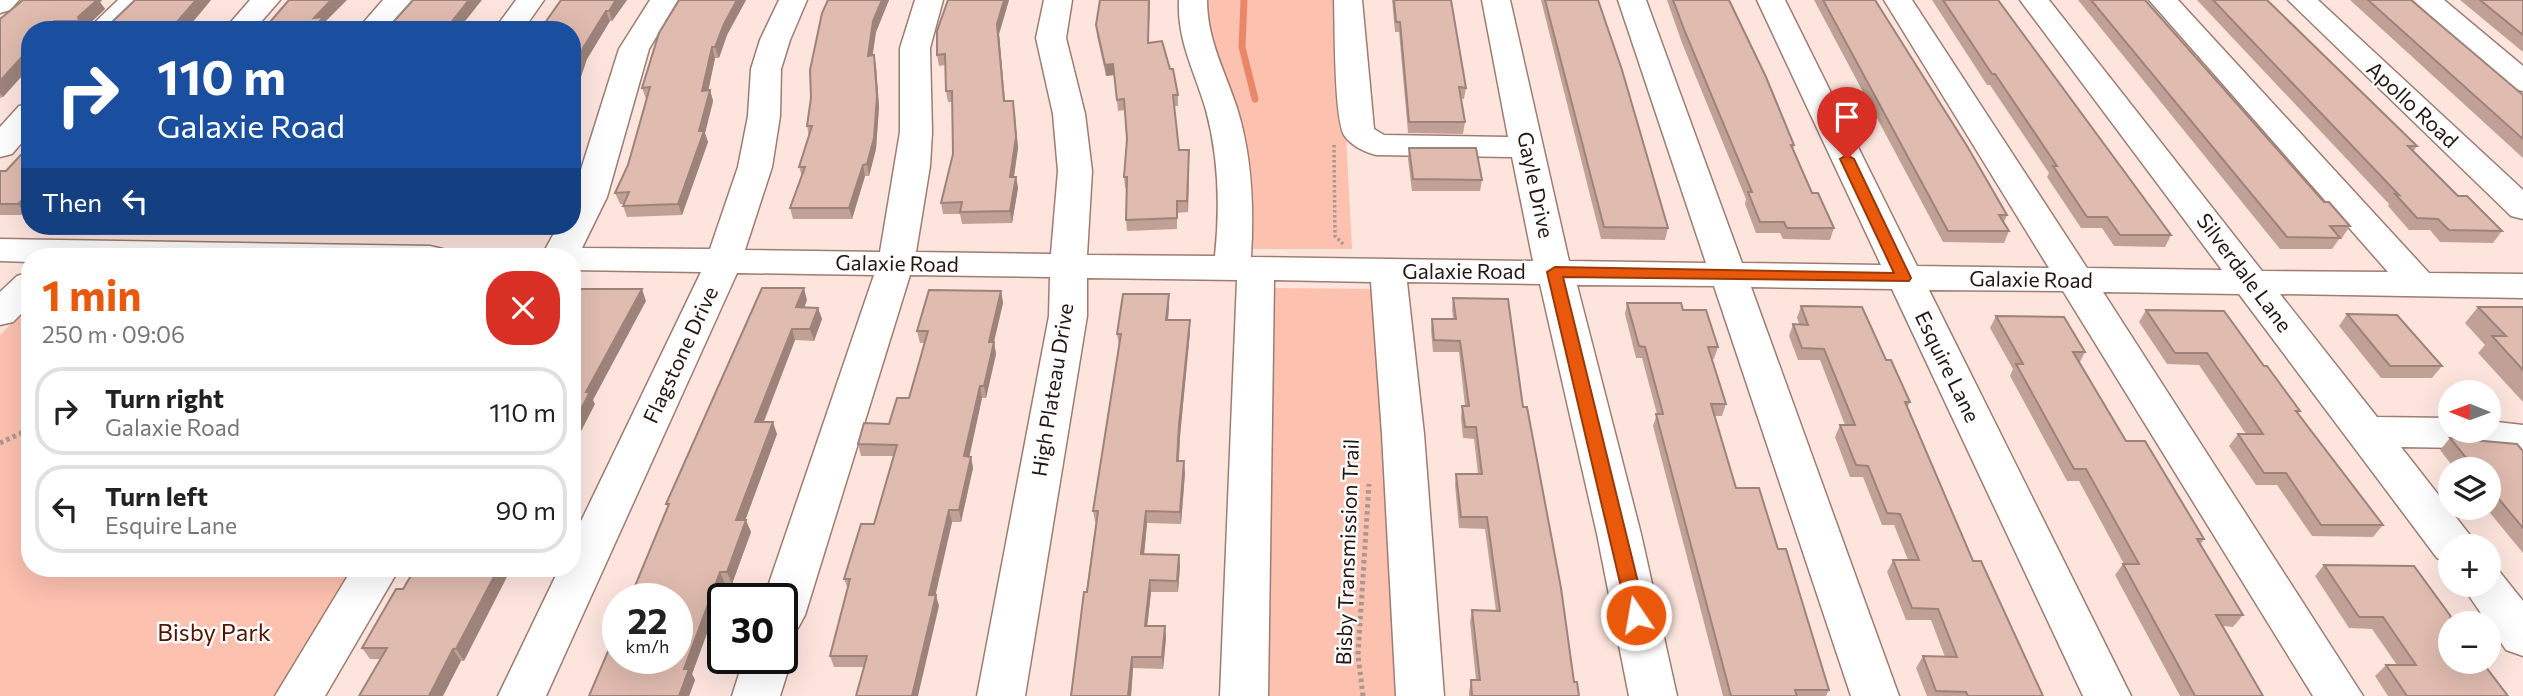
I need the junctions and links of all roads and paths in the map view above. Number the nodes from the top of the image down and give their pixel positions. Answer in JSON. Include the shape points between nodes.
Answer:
{"nodes":[{"id":1,"x":5,"y":0,"type":"edge"},
{"id":2,"x":135,"y":0,"type":"edge"},
{"id":3,"x":266,"y":0,"type":"edge"},
{"id":4,"x":399,"y":0,"type":"edge"},
{"id":5,"x":530,"y":0,"type":"edge"},
{"id":6,"x":664,"y":0,"type":"edge"},
{"id":7,"x":793,"y":0,"type":"edge"},
{"id":8,"x":929,"y":0,"type":"edge"},
{"id":9,"x":1058,"y":0,"type":"edge"},
{"id":10,"x":1193,"y":0,"type":"edge"},
{"id":11,"x":1348,"y":0,"type":"edge"},
{"id":12,"x":1496,"y":0,"type":"edge"},
{"id":13,"x":1632,"y":0,"type":"edge"},
{"id":14,"x":1771,"y":0,"type":"edge"},
{"id":15,"x":1898,"y":0,"type":"edge"},
{"id":16,"x":2034,"y":0,"type":"edge"},
{"id":17,"x":2163,"y":0,"type":"edge"},
{"id":18,"x":2302,"y":0,"type":"edge"},
{"id":19,"x":2427,"y":0,"type":"edge"},
{"id":20,"x":0,"y":4,"type":"edge"},
{"id":21,"x":111,"y":21,"type":"edge"},
{"id":22,"x":246,"y":21,"type":"edge"},
{"id":23,"x":379,"y":21,"type":"edge"},
{"id":24,"x":515,"y":21,"type":"edge"},
{"id":25,"x":2523,"y":82,"type":"edge"},
{"id":26,"x":21,"y":124,"type":"edge"},
{"id":27,"x":1527,"y":147,"type":"junction"},
{"id":28,"x":0,"y":148,"type":"edge"},
{"id":29,"x":2516,"y":196,"type":"edge"},
{"id":30,"x":581,"y":214,"type":"edge"},
{"id":31,"x":189,"y":238,"type":"edge"},
{"id":32,"x":70,"y":244,"type":"edge"},
{"id":33,"x":21,"y":248,"type":"edge"},
{"id":34,"x":23,"y":248,"type":"edge"},
{"id":35,"x":285,"y":248,"type":"edge"},
{"id":36,"x":0,"y":250,"type":"edge"},
{"id":37,"x":581,"y":259,"type":"edge"},
{"id":38,"x":724,"y":261,"type":"junction"},
{"id":39,"x":895,"y":263,"type":"junction"},
{"id":40,"x":1069,"y":267,"type":"junction"},
{"id":41,"x":1244,"y":269,"type":"junction"},
{"id":42,"x":1388,"y":271,"type":"junction"},
{"id":43,"x":1555,"y":272,"type":"junction"},
{"id":44,"x":1728,"y":274,"type":"junction"},
{"id":45,"x":1904,"y":278,"type":"junction"},
{"id":46,"x":2076,"y":281,"type":"junction"},
{"id":47,"x":2253,"y":283,"type":"junction"},
{"id":48,"x":2420,"y":285,"type":"junction"},
{"id":49,"x":2523,"y":286,"type":"edge"},
{"id":50,"x":21,"y":293,"type":"edge"},
{"id":51,"x":0,"y":313,"type":"edge"},
{"id":52,"x":2365,"y":432,"type":"junction"},
{"id":53,"x":21,"y":433,"type":"edge"},
{"id":54,"x":2523,"y":440,"type":"edge"},
{"id":55,"x":0,"y":443,"type":"edge"},
{"id":56,"x":1369,"y":471,"type":"dead end"},
{"id":57,"x":2444,"y":534,"type":"edge"},
{"id":58,"x":581,"y":569,"type":"edge"},
{"id":59,"x":371,"y":577,"type":"edge"},
{"id":60,"x":577,"y":577,"type":"edge"},
{"id":61,"x":792,"y":583,"type":"edge"},
{"id":62,"x":2493,"y":597,"type":"edge"},
{"id":63,"x":2523,"y":636,"type":"edge"},
{"id":64,"x":763,"y":674,"type":"edge"},
{"id":65,"x":299,"y":696,"type":"edge"},
{"id":66,"x":522,"y":696,"type":"edge"},
{"id":67,"x":756,"y":696,"type":"edge"},
{"id":68,"x":1001,"y":696,"type":"edge"},
{"id":69,"x":1244,"y":696,"type":"edge"},
{"id":70,"x":1363,"y":696,"type":"edge"},
{"id":71,"x":1420,"y":696,"type":"edge"},
{"id":72,"x":1653,"y":696,"type":"edge"},
{"id":73,"x":1875,"y":696,"type":"edge"},
{"id":74,"x":2107,"y":696,"type":"edge"},
{"id":75,"x":2339,"y":696,"type":"edge"}],
"edges":[{"from":1,"to":20,"type":"street"},
{"from":2,"to":21,"type":"street"},
{"from":3,"to":22,"type":"street"},
{"from":4,"to":23,"type":"street"},
{"from":5,"to":24,"type":"street"},
{"from":6,"to":30,"type":"street","via":[[634,49]]},
{"from":7,"to":38,"type":"street","name":"Flagstone Drive","via":[[766,69],[755,167]]},
{"from":8,"to":39,"type":"street","via":[[915,48],[913,166]]},
{"from":9,"to":40,"type":"street","name":"High Plateau Drive","via":[[1051,38],[1069,114],[1075,171]]},
{"from":10,"to":41,"type":"street","via":[[1192,27],[1222,110]]},
{"from":11,"to":27,"type":"street","via":[[1359,133],[1376,145]]},
{"from":12,"to":27,"type":"street","name":"Gayle Drive"},
{"from":13,"to":44,"type":"street"},
{"from":14,"to":45,"type":"street","name":"Esquire Lane"},
{"from":15,"to":46,"type":"street"},
{"from":16,"to":47,"type":"street","name":"Silverdale Lane"},
{"from":17,"to":48,"type":"street"},
{"from":18,"to":29,"type":"street","name":"Apollo Road"},
{"from":19,"to":25,"type":"street"},
{"from":26,"to":28,"type":"street"},
{"from":27,"to":43,"type":"street","name":"Gayle Drive"},
{"from":31,"to":32,"type":"street"},
{"from":31,"to":35,"type":"street"},
{"from":32,"to":34,"type":"street"},
{"from":33,"to":36,"type":"street"},
{"from":37,"to":38,"type":"street","name":"Galaxie Road"},
{"from":38,"to":39,"type":"street","name":"Galaxie Road"},
{"from":38,"to":58,"type":"street","name":"Flagstone Drive"},
{"from":39,"to":40,"type":"street","name":"Galaxie Road"},
{"from":39,"to":61,"type":"street"},
{"from":40,"to":41,"type":"street","name":"Galaxie Road"},
{"from":40,"to":68,"type":"street","name":"High Plateau Drive","via":[[1068,316]]},
{"from":41,"to":42,"type":"street","name":"Galaxie Road"},
{"from":41,"to":69,"type":"street"},
{"from":42,"to":43,"type":"street","name":"Galaxie Road"},
{"from":42,"to":71,"type":"street"},
{"from":43,"to":44,"type":"street","name":"Galaxie Road"},
{"from":43,"to":72,"type":"street","name":"Gayle Drive"},
{"from":44,"to":45,"type":"street","name":"Galaxie Road"},
{"from":44,"to":73,"type":"street"},
{"from":45,"to":46,"type":"street","name":"Galaxie Road"},
{"from":45,"to":74,"type":"street","name":"Esquire Lane"},
{"from":46,"to":47,"type":"street","name":"Galaxie Road"},
{"from":46,"to":75,"type":"street"},
{"from":47,"to":48,"type":"street","name":"Galaxie Road"},
{"from":47,"to":52,"type":"street","name":"Silverdale Lane"},
{"from":48,"to":49,"type":"street","name":"Galaxie Road"},
{"from":50,"to":51,"type":"street"},
{"from":52,"to":54,"type":"street","via":[[2465,433]]},
{"from":52,"to":57,"type":"street","name":"Silverdale Lane"},
{"from":53,"to":55,"type":"path"},
{"from":56,"to":70,"type":"path","name":"Bisby Transmission Trail","via":[[1358,655]]},
{"from":59,"to":65,"type":"street"},
{"from":60,"to":66,"type":"street","name":"Flagstone Drive"},
{"from":62,"to":63,"type":"street"},
{"from":64,"to":67,"type":"street"}]}
